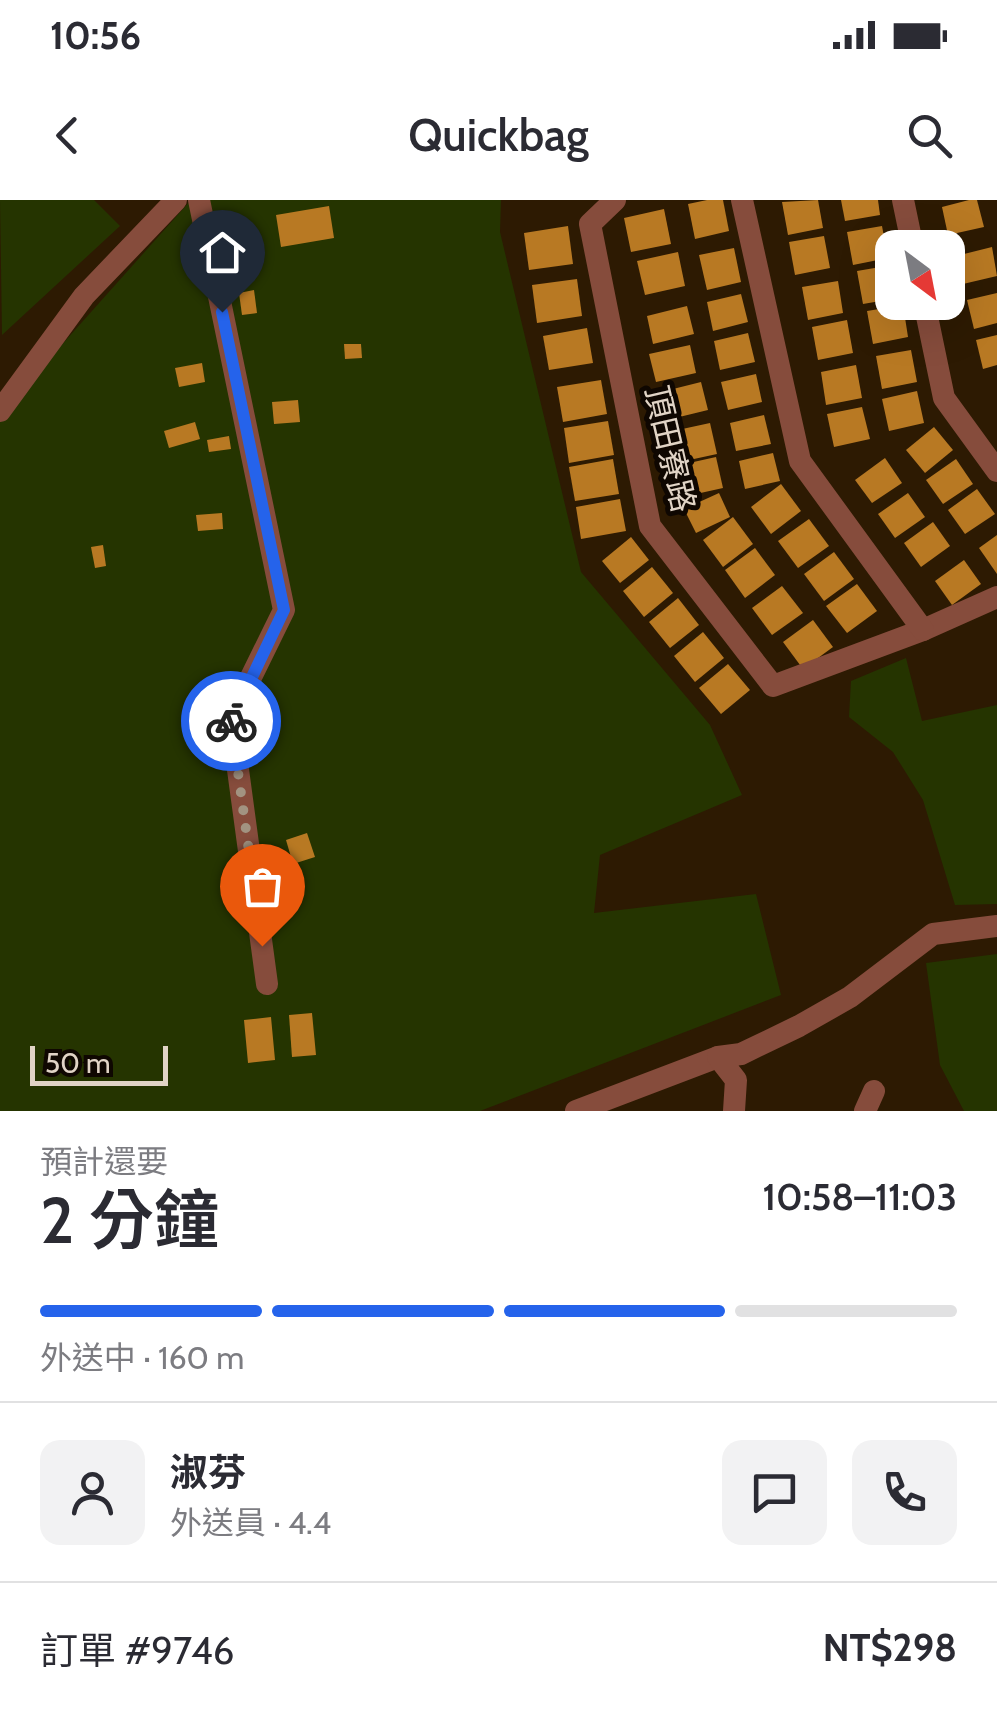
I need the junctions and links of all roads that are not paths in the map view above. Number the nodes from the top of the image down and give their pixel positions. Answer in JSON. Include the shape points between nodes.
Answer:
{"nodes":[{"id":1,"x":176,"y":200,"type":"edge"},
{"id":2,"x":199,"y":200,"type":"edge"},
{"id":3,"x":615,"y":200,"type":"edge"},
{"id":4,"x":742,"y":200,"type":"edge"},
{"id":5,"x":903,"y":200,"type":"edge"},
{"id":6,"x":909,"y":230,"type":"edge"},
{"id":7,"x":928,"y":320,"type":"edge"},
{"id":8,"x":0,"y":411,"type":"edge"},
{"id":9,"x":997,"y":471,"type":"edge"},
{"id":10,"x":997,"y":597,"type":"edge"},
{"id":11,"x":923,"y":630,"type":"junction"},
{"id":12,"x":997,"y":926,"type":"edge"},
{"id":13,"x":267,"y":984,"type":"dead end"},
{"id":14,"x":718,"y":1057,"type":"junction"},
{"id":15,"x":576,"y":1111,"type":"edge"},
{"id":16,"x":734,"y":1111,"type":"edge"}],
"edges":[{"from":1,"to":8,"type":"street","via":[[84,296]]},
{"from":2,"to":13,"type":"street","via":[[284,610],[231,718]]},
{"from":3,"to":11,"type":"street","name":"頂田寮路","via":[[590,224],[650,526],[773,686]]},
{"from":4,"to":11,"type":"street","via":[[800,461]]},
{"from":5,"to":6,"type":"street"},
{"from":7,"to":9,"type":"street","via":[[944,398]]},
{"from":10,"to":11,"type":"street"},
{"from":12,"to":14,"type":"street","via":[[933,934],[800,1026],[741,1054]]},
{"from":14,"to":15,"type":"street"},
{"from":14,"to":16,"type":"street","via":[[736,1080]]}]}
